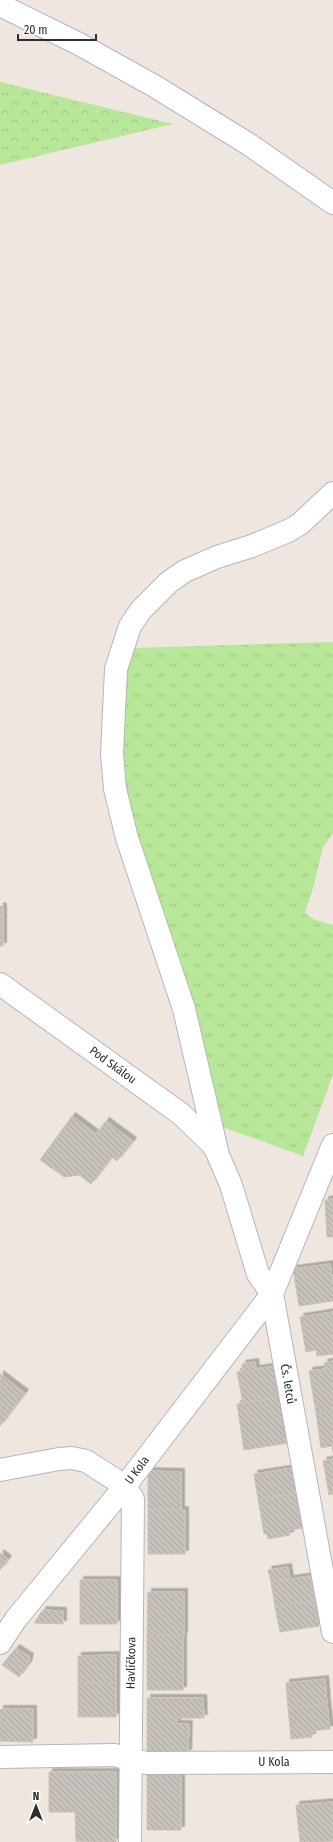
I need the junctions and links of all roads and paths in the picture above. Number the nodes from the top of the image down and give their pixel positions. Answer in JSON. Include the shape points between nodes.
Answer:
{"nodes":[{"id":1,"x":0,"y":4,"type":"edge"},
{"id":2,"x":333,"y":203,"type":"edge"},
{"id":3,"x":333,"y":493,"type":"edge"},
{"id":4,"x":0,"y":984,"type":"edge"},
{"id":5,"x":333,"y":1145,"type":"edge"},
{"id":6,"x":218,"y":1155,"type":"junction"},
{"id":7,"x":324,"y":1186,"type":"edge"},
{"id":8,"x":272,"y":1294,"type":"junction"},
{"id":9,"x":0,"y":1470,"type":"edge"},
{"id":10,"x":125,"y":1486,"type":"junction"},
{"id":11,"x":333,"y":1632,"type":"edge"},
{"id":12,"x":0,"y":1643,"type":"edge"},
{"id":13,"x":0,"y":1757,"type":"edge"},
{"id":14,"x":130,"y":1758,"type":"junction"},
{"id":15,"x":333,"y":1762,"type":"edge"},
{"id":16,"x":130,"y":1842,"type":"edge"}],
"edges":[{"from":1,"to":2,"type":"street","via":[[156,87],[250,145]]},
{"from":3,"to":6,"type":"street","via":[[300,524],[288,531],[217,557],[185,571],[169,582],[141,610],[130,626],[116,669],[112,754],[115,789],[127,838],[184,1009]]},
{"from":4,"to":6,"type":"street","name":"Pod Skálou","via":[[181,1114],[212,1144]]},
{"from":5,"to":7,"type":"street"},
{"from":6,"to":8,"type":"street","via":[[231,1185],[258,1274]]},
{"from":7,"to":8,"type":"street"},
{"from":8,"to":10,"type":"street","name":"U Kola"},
{"from":8,"to":11,"type":"street","name":"Čs. letců"},
{"from":9,"to":10,"type":"street","via":[[72,1458],[86,1461]]},
{"from":10,"to":12,"type":"street","name":"U Kola","via":[[16,1619]]},
{"from":10,"to":14,"type":"street","name":"Havlíčkova","via":[[133,1499]]},
{"from":13,"to":14,"type":"street","name":"U Kola"},
{"from":14,"to":15,"type":"street","name":"U Kola","via":[[146,1763]]},
{"from":14,"to":16,"type":"street","name":"Havlíčkova"}]}
